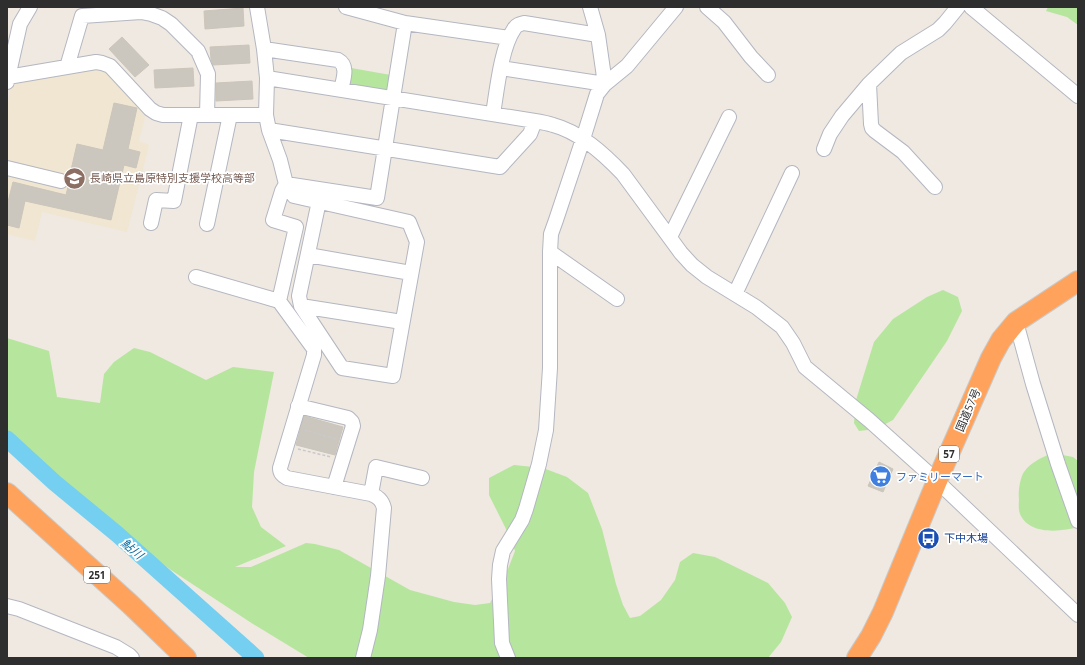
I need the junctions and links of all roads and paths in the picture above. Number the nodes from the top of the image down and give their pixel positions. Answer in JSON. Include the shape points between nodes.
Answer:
{"nodes":[{"id":1,"x":30,"y":7,"type":"edge"},
{"id":2,"x":257,"y":7,"type":"edge"},
{"id":3,"x":346,"y":7,"type":"edge"},
{"id":4,"x":590,"y":7,"type":"edge"},
{"id":5,"x":676,"y":7,"type":"edge"},
{"id":6,"x":707,"y":7,"type":"edge"},
{"id":7,"x":958,"y":7,"type":"edge"},
{"id":8,"x":971,"y":7,"type":"edge"},
{"id":9,"x":405,"y":22,"type":"junction"},
{"id":10,"x":598,"y":35,"type":"junction"},
{"id":11,"x":509,"y":38,"type":"junction"},
{"id":12,"x":264,"y":49,"type":"junction"},
{"id":13,"x":602,"y":61,"type":"junction"},
{"id":14,"x":67,"y":67,"type":"junction"},
{"id":15,"x":501,"y":68,"type":"junction"},
{"id":16,"x":622,"y":70,"type":"junction"},
{"id":17,"x":768,"y":75,"type":"dead end"},
{"id":18,"x":267,"y":78,"type":"junction"},
{"id":19,"x":7,"y":80,"type":"edge"},
{"id":20,"x":605,"y":84,"type":"junction"},
{"id":21,"x":869,"y":84,"type":"junction"},
{"id":22,"x":341,"y":90,"type":"junction"},
{"id":23,"x":1078,"y":96,"type":"edge"},
{"id":24,"x":393,"y":98,"type":"junction"},
{"id":25,"x":493,"y":114,"type":"junction"},
{"id":26,"x":191,"y":115,"type":"junction"},
{"id":27,"x":207,"y":115,"type":"junction"},
{"id":28,"x":230,"y":115,"type":"junction"},
{"id":29,"x":266,"y":115,"type":"junction"},
{"id":30,"x":729,"y":117,"type":"dead end"},
{"id":31,"x":535,"y":121,"type":"junction"},
{"id":32,"x":269,"y":130,"type":"junction"},
{"id":33,"x":584,"y":139,"type":"junction"},
{"id":34,"x":385,"y":148,"type":"junction"},
{"id":35,"x":824,"y":149,"type":"dead end"},
{"id":36,"x":7,"y":168,"type":"edge"},
{"id":37,"x":792,"y":173,"type":"dead end"},
{"id":38,"x":61,"y":181,"type":"dead end"},
{"id":39,"x":286,"y":184,"type":"junction"},
{"id":40,"x":935,"y":187,"type":"dead end"},
{"id":41,"x":319,"y":201,"type":"junction"},
{"id":42,"x":150,"y":223,"type":"dead end"},
{"id":43,"x":207,"y":224,"type":"dead end"},
{"id":44,"x":670,"y":237,"type":"junction"},
{"id":45,"x":550,"y":252,"type":"junction"},
{"id":46,"x":308,"y":255,"type":"junction"},
{"id":47,"x":411,"y":273,"type":"junction"},
{"id":48,"x":196,"y":277,"type":"dead end"},
{"id":49,"x":1078,"y":281,"type":"edge"},
{"id":50,"x":735,"y":294,"type":"junction"},
{"id":51,"x":617,"y":299,"type":"dead end"},
{"id":52,"x":279,"y":301,"type":"junction"},
{"id":53,"x":301,"y":306,"type":"junction"},
{"id":54,"x":402,"y":322,"type":"junction"},
{"id":55,"x":1016,"y":322,"type":"junction"},
{"id":56,"x":298,"y":406,"type":"junction"},
{"id":57,"x":292,"y":426,"type":"junction"},
{"id":58,"x":348,"y":442,"type":"junction"},
{"id":59,"x":286,"y":446,"type":"junction"},
{"id":60,"x":343,"y":460,"type":"junction"},
{"id":61,"x":422,"y":478,"type":"dead end"},
{"id":62,"x":937,"y":481,"type":"junction"},
{"id":63,"x":334,"y":487,"type":"junction"},
{"id":64,"x":7,"y":494,"type":"edge"},
{"id":65,"x":371,"y":494,"type":"junction"},
{"id":66,"x":1078,"y":521,"type":"edge"},
{"id":67,"x":7,"y":606,"type":"edge"},
{"id":68,"x":1078,"y":615,"type":"edge"},
{"id":69,"x":132,"y":658,"type":"edge"},
{"id":70,"x":186,"y":658,"type":"edge"},
{"id":71,"x":363,"y":658,"type":"edge"},
{"id":72,"x":508,"y":658,"type":"edge"},
{"id":73,"x":857,"y":658,"type":"edge"}],
"edges":[{"from":1,"to":19,"type":"street","via":[[20,24]]},
{"from":2,"to":12,"type":"street"},
{"from":3,"to":9,"type":"street"},
{"from":4,"to":10,"type":"street"},
{"from":5,"to":16,"type":"street"},
{"from":6,"to":17,"type":"street","via":[[724,22]]},
{"from":7,"to":21,"type":"street","via":[[938,30],[902,52]]},
{"from":8,"to":23,"type":"street"},
{"from":9,"to":11,"type":"street"},
{"from":9,"to":24,"type":"street"},
{"from":10,"to":11,"type":"street","via":[[524,23],[514,28]]},
{"from":10,"to":13,"type":"street"},
{"from":11,"to":15,"type":"street"},
{"from":12,"to":18,"type":"street"},
{"from":12,"to":22,"type":"street","via":[[342,62],[345,69]]},
{"from":13,"to":16,"type":"street","via":[[611,68]]},
{"from":13,"to":20,"type":"street"},
{"from":14,"to":19,"type":"street"},
{"from":14,"to":26,"type":"street","via":[[96,62],[110,66],[156,113]]},
{"from":14,"to":27,"type":"street","via":[[82,16],[141,12],[151,14],[171,24],[198,51],[208,74]]},
{"from":15,"to":20,"type":"street"},
{"from":15,"to":25,"type":"street"},
{"from":16,"to":20,"type":"street"},
{"from":18,"to":22,"type":"street"},
{"from":18,"to":29,"type":"street"},
{"from":20,"to":33,"type":"street","via":[[597,94]]},
{"from":21,"to":35,"type":"street","via":[[842,116]]},
{"from":21,"to":40,"type":"street","via":[[872,128],[903,152]]},
{"from":22,"to":24,"type":"street"},
{"from":24,"to":25,"type":"street"},
{"from":24,"to":34,"type":"street"},
{"from":25,"to":31,"type":"street"},
{"from":26,"to":27,"type":"street"},
{"from":26,"to":42,"type":"street","via":[[174,202],[156,200]]},
{"from":27,"to":28,"type":"street"},
{"from":28,"to":29,"type":"street"},
{"from":28,"to":43,"type":"street"},
{"from":29,"to":32,"type":"street"},
{"from":30,"to":44,"type":"street"},
{"from":31,"to":33,"type":"street","via":[[554,125]]},
{"from":31,"to":34,"type":"street","via":[[530,134],[500,167]]},
{"from":32,"to":34,"type":"street"},
{"from":32,"to":39,"type":"street"},
{"from":33,"to":44,"type":"street","via":[[623,174]]},
{"from":33,"to":45,"type":"street","via":[[556,220]]},
{"from":34,"to":39,"type":"street","via":[[377,198]]},
{"from":36,"to":38,"type":"street"},
{"from":37,"to":50,"type":"street"},
{"from":39,"to":41,"type":"street","via":[[294,196]]},
{"from":39,"to":52,"type":"street","via":[[273,220],[296,227]]},
{"from":41,"to":46,"type":"street"},
{"from":41,"to":47,"type":"street","via":[[409,222],[417,242]]},
{"from":44,"to":50,"type":"street","via":[[692,265]]},
{"from":45,"to":51,"type":"street"},
{"from":45,"to":72,"type":"street","via":[[550,368],[546,430],[526,509],[503,551],[500,565],[502,643]]},
{"from":46,"to":47,"type":"street"},
{"from":46,"to":53,"type":"street","via":[[299,296]]},
{"from":47,"to":54,"type":"street"},
{"from":48,"to":52,"type":"street"},
{"from":49,"to":55,"type":"highway","name":"国道57号","number":"57"},
{"from":50,"to":62,"type":"street","via":[[782,327],[805,367]]},
{"from":52,"to":56,"type":"street","via":[[314,349]]},
{"from":53,"to":54,"type":"street"},
{"from":53,"to":54,"type":"street","via":[[342,368],[393,376]]},
{"from":55,"to":62,"type":"highway","name":"国道57号","number":"57","via":[[1001,340],[991,358]]},
{"from":55,"to":66,"type":"street","via":[[1033,384]]},
{"from":56,"to":57,"type":"street"},
{"from":56,"to":58,"type":"street","via":[[350,420],[353,426]]},
{"from":57,"to":58,"type":"path"},
{"from":57,"to":59,"type":"street"},
{"from":58,"to":60,"type":"street"},
{"from":59,"to":60,"type":"path"},
{"from":59,"to":63,"type":"street","via":[[280,468],[283,475],[287,478]]},
{"from":60,"to":63,"type":"street"},
{"from":61,"to":65,"type":"street","via":[[376,467]]},
{"from":62,"to":68,"type":"street"},
{"from":62,"to":73,"type":"highway","name":"国道57号","number":"57","via":[[884,612]]},
{"from":63,"to":65,"type":"street"},
{"from":64,"to":70,"type":"highway","number":"251"},
{"from":65,"to":71,"type":"street","via":[[380,499],[384,508],[378,576]]},
{"from":67,"to":69,"type":"street","via":[[116,647]]}]}
